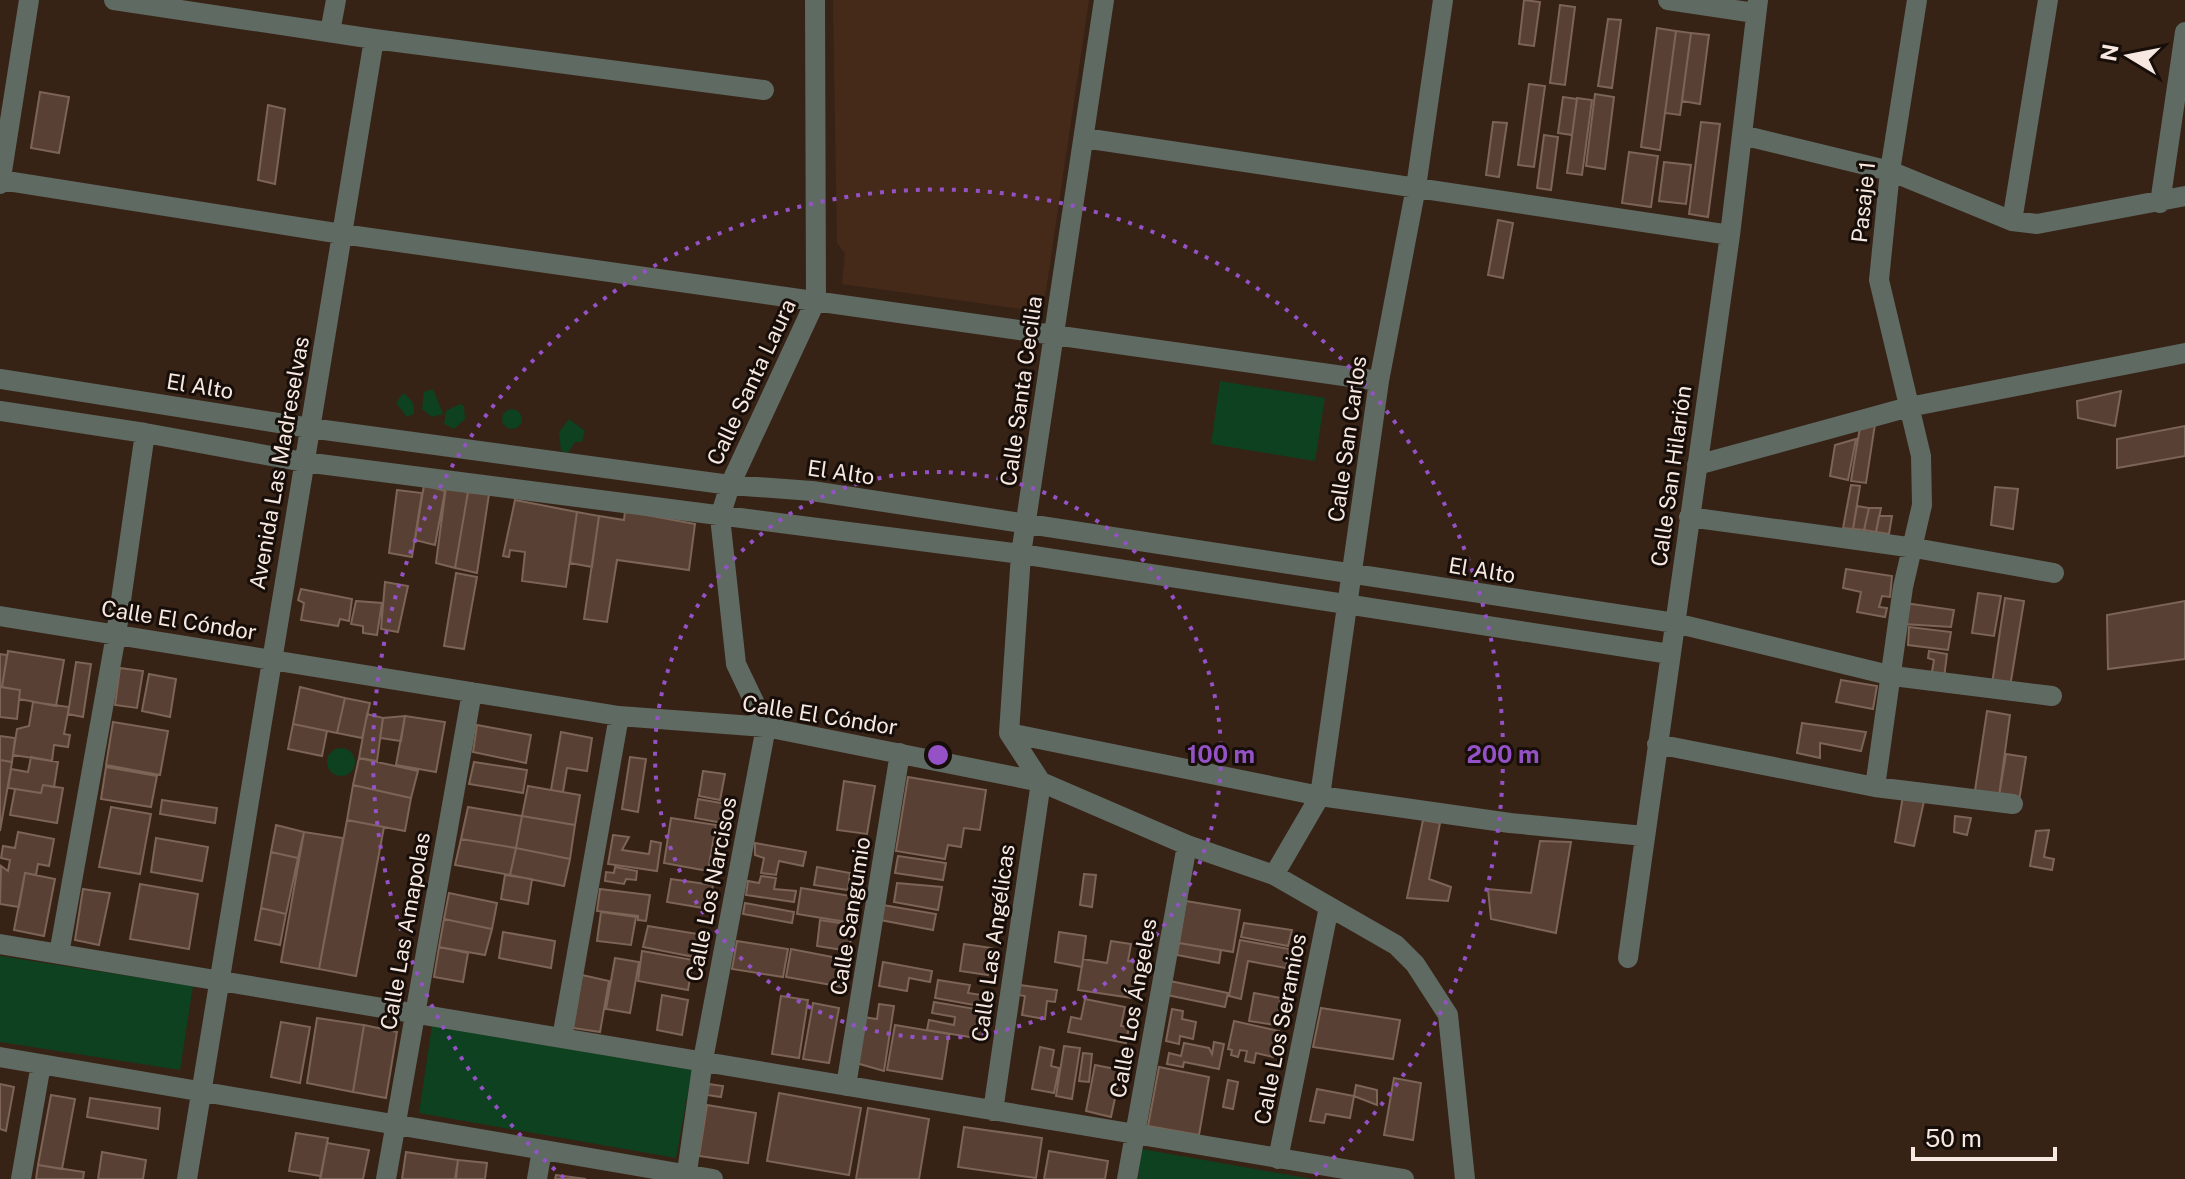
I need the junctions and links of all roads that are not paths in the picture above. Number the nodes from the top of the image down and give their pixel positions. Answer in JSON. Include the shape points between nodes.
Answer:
{"nodes":[{"id":1,"x":29,"y":0,"type":"edge"},
{"id":2,"x":114,"y":0,"type":"edge"},
{"id":3,"x":336,"y":0,"type":"edge"},
{"id":4,"x":815,"y":0,"type":"edge"},
{"id":5,"x":1104,"y":0,"type":"edge"},
{"id":6,"x":1443,"y":0,"type":"edge"},
{"id":7,"x":1668,"y":0,"type":"edge"},
{"id":8,"x":1917,"y":0,"type":"edge"},
{"id":9,"x":2048,"y":0,"type":"edge"},
{"id":10,"x":1756,"y":7,"type":"edge"},
{"id":11,"x":330,"y":32,"type":"junction"},
{"id":12,"x":2185,"y":32,"type":"edge"},
{"id":13,"x":374,"y":39,"type":"junction"},
{"id":14,"x":764,"y":90,"type":"dead end"},
{"id":15,"x":1742,"y":135,"type":"junction"},
{"id":16,"x":1084,"y":138,"type":"junction"},
{"id":17,"x":1890,"y":171,"type":"junction"},
{"id":18,"x":0,"y":181,"type":"edge"},
{"id":19,"x":1416,"y":187,"type":"junction"},
{"id":20,"x":2185,"y":196,"type":"edge"},
{"id":21,"x":2160,"y":203,"type":"junction"},
{"id":22,"x":2012,"y":221,"type":"junction"},
{"id":23,"x":342,"y":234,"type":"junction"},
{"id":24,"x":1730,"y":235,"type":"junction"},
{"id":25,"x":816,"y":300,"type":"junction"},
{"id":26,"x":1053,"y":336,"type":"junction"},
{"id":27,"x":2185,"y":353,"type":"edge"},
{"id":28,"x":0,"y":379,"type":"edge"},
{"id":29,"x":1379,"y":381,"type":"junction"},
{"id":30,"x":1909,"y":407,"type":"junction"},
{"id":31,"x":0,"y":411,"type":"edge"},
{"id":32,"x":310,"y":428,"type":"junction"},
{"id":33,"x":145,"y":433,"type":"junction"},
{"id":34,"x":304,"y":462,"type":"junction"},
{"id":35,"x":1697,"y":465,"type":"junction"},
{"id":36,"x":730,"y":485,"type":"junction"},
{"id":37,"x":720,"y":517,"type":"junction"},
{"id":38,"x":1689,"y":517,"type":"junction"},
{"id":39,"x":1025,"y":524,"type":"junction"},
{"id":40,"x":1915,"y":548,"type":"junction"},
{"id":41,"x":1021,"y":554,"type":"junction"},
{"id":42,"x":2054,"y":573,"type":"dead end"},
{"id":43,"x":1352,"y":574,"type":"junction"},
{"id":44,"x":1348,"y":606,"type":"junction"},
{"id":45,"x":0,"y":616,"type":"edge"},
{"id":46,"x":1675,"y":623,"type":"junction"},
{"id":47,"x":116,"y":635,"type":"junction"},
{"id":48,"x":1670,"y":654,"type":"junction"},
{"id":49,"x":270,"y":659,"type":"junction"},
{"id":50,"x":1893,"y":676,"type":"junction"},
{"id":51,"x":472,"y":692,"type":"junction"},
{"id":52,"x":2052,"y":696,"type":"dead end"},
{"id":53,"x":619,"y":716,"type":"junction"},
{"id":54,"x":766,"y":727,"type":"junction"},
{"id":55,"x":1009,"y":733,"type":"junction"},
{"id":56,"x":1657,"y":744,"type":"junction"},
{"id":57,"x":900,"y":753,"type":"junction"},
{"id":58,"x":1041,"y":782,"type":"junction"},
{"id":59,"x":1875,"y":787,"type":"junction"},
{"id":60,"x":1320,"y":796,"type":"junction"},
{"id":61,"x":2013,"y":804,"type":"dead end"},
{"id":62,"x":1644,"y":836,"type":"junction"},
{"id":63,"x":1187,"y":845,"type":"junction"},
{"id":64,"x":1274,"y":875,"type":"junction"},
{"id":65,"x":1329,"y":907,"type":"junction"},
{"id":66,"x":0,"y":944,"type":"edge"},
{"id":67,"x":59,"y":954,"type":"junction"},
{"id":68,"x":1628,"y":958,"type":"dead end"},
{"id":69,"x":220,"y":980,"type":"junction"},
{"id":70,"x":414,"y":1014,"type":"junction"},
{"id":71,"x":562,"y":1038,"type":"junction"},
{"id":72,"x":0,"y":1057,"type":"edge"},
{"id":73,"x":703,"y":1060,"type":"junction"},
{"id":74,"x":41,"y":1064,"type":"junction"},
{"id":75,"x":846,"y":1086,"type":"junction"},
{"id":76,"x":201,"y":1091,"type":"junction"},
{"id":77,"x":993,"y":1111,"type":"junction"},
{"id":78,"x":395,"y":1125,"type":"junction"},
{"id":79,"x":1135,"y":1135,"type":"junction"},
{"id":80,"x":542,"y":1150,"type":"junction"},
{"id":81,"x":1278,"y":1159,"type":"junction"},
{"id":82,"x":687,"y":1177,"type":"edge"},
{"id":83,"x":21,"y":1179,"type":"edge"},
{"id":84,"x":187,"y":1179,"type":"edge"},
{"id":85,"x":386,"y":1179,"type":"edge"},
{"id":86,"x":537,"y":1179,"type":"edge"},
{"id":87,"x":713,"y":1179,"type":"edge"},
{"id":88,"x":1127,"y":1179,"type":"edge"},
{"id":89,"x":1404,"y":1179,"type":"edge"},
{"id":90,"x":1465,"y":1179,"type":"edge"}],
"edges":[{"from":1,"to":18,"type":"street"},
{"from":2,"to":11,"type":"street"},
{"from":3,"to":11,"type":"street"},
{"from":4,"to":25,"type":"street","name":"Calle Santa Laura"},
{"from":5,"to":16,"type":"street","name":"Calle Santa Cecilia"},
{"from":6,"to":19,"type":"street","name":"Calle San Carlos"},
{"from":7,"to":10,"type":"street"},
{"from":8,"to":17,"type":"street","name":"Pasaje 1"},
{"from":9,"to":22,"type":"street"},
{"from":10,"to":15,"type":"street","name":"Calle San Hilarión"},
{"from":11,"to":13,"type":"street"},
{"from":12,"to":21,"type":"street"},
{"from":13,"to":14,"type":"street"},
{"from":13,"to":23,"type":"street","name":"Avenida Las Madreselvas"},
{"from":15,"to":17,"type":"street"},
{"from":15,"to":24,"type":"street","name":"Calle San Hilarión"},
{"from":16,"to":19,"type":"street"},
{"from":16,"to":26,"type":"street","name":"Calle Santa Cecilia"},
{"from":17,"to":22,"type":"street"},
{"from":17,"to":30,"type":"street","name":"Pasaje 1","via":[[1879,280]]},
{"from":18,"to":23,"type":"street"},
{"from":19,"to":24,"type":"street"},
{"from":19,"to":29,"type":"street","name":"Calle San Carlos"},
{"from":20,"to":21,"type":"street"},
{"from":21,"to":22,"type":"street","via":[[2037,224]]},
{"from":23,"to":25,"type":"street"},
{"from":23,"to":32,"type":"street","name":"Avenida Las Madreselvas"},
{"from":24,"to":35,"type":"street","name":"Calle San Hilarión"},
{"from":25,"to":26,"type":"street"},
{"from":25,"to":36,"type":"street","name":"Calle Santa Laura"},
{"from":26,"to":29,"type":"street"},
{"from":26,"to":39,"type":"street","name":"Calle Santa Cecilia"},
{"from":27,"to":30,"type":"street"},
{"from":28,"to":32,"type":"street","name":"El Alto"},
{"from":29,"to":43,"type":"street","name":"Calle San Carlos"},
{"from":30,"to":35,"type":"street"},
{"from":30,"to":40,"type":"street","name":"Pasaje 1","via":[[1921,456],[1922,505]]},
{"from":31,"to":33,"type":"street"},
{"from":32,"to":34,"type":"street","name":"Avenida Las Madreselvas"},
{"from":32,"to":36,"type":"street","name":"El Alto"},
{"from":33,"to":34,"type":"street"},
{"from":33,"to":47,"type":"street"},
{"from":34,"to":37,"type":"street"},
{"from":34,"to":49,"type":"street","name":"Avenida Las Madreselvas"},
{"from":35,"to":38,"type":"street","name":"Calle San Hilarión"},
{"from":36,"to":37,"type":"street","name":"Calle Santa Laura"},
{"from":36,"to":39,"type":"street","name":"El Alto","via":[[812,491]]},
{"from":37,"to":41,"type":"street"},
{"from":37,"to":54,"type":"street","name":"Calle Santa Laura","via":[[736,664]]},
{"from":38,"to":40,"type":"street"},
{"from":38,"to":46,"type":"street","name":"Calle San Hilarión"},
{"from":39,"to":41,"type":"street","name":"Calle Santa Cecilia"},
{"from":39,"to":43,"type":"street","name":"El Alto"},
{"from":40,"to":42,"type":"street"},
{"from":40,"to":50,"type":"street","name":"Pasaje 1","via":[[1903,587]]},
{"from":41,"to":44,"type":"street"},
{"from":41,"to":55,"type":"street","name":"Calle Santa Cecilia"},
{"from":43,"to":44,"type":"street","name":"Calle San Carlos"},
{"from":43,"to":46,"type":"street","name":"El Alto"},
{"from":44,"to":48,"type":"street"},
{"from":44,"to":60,"type":"street","name":"Calle San Carlos"},
{"from":45,"to":47,"type":"street","name":"Calle El Cóndor"},
{"from":46,"to":48,"type":"street","name":"Calle San Hilarión"},
{"from":46,"to":50,"type":"street","name":"El Alto"},
{"from":47,"to":49,"type":"street","name":"Calle El Cóndor"},
{"from":47,"to":67,"type":"street"},
{"from":48,"to":56,"type":"street","name":"Calle San Hilarión"},
{"from":49,"to":51,"type":"street","name":"Calle El Cóndor"},
{"from":49,"to":69,"type":"street","name":"Avenida Las Madreselvas"},
{"from":50,"to":52,"type":"street","name":"El Alto"},
{"from":50,"to":59,"type":"street","name":"Pasaje 1"},
{"from":51,"to":53,"type":"street","name":"Calle El Cóndor"},
{"from":51,"to":70,"type":"street","name":"Calle Las Amapolas"},
{"from":53,"to":54,"type":"street","name":"Calle El Cóndor"},
{"from":53,"to":71,"type":"street"},
{"from":54,"to":57,"type":"street","name":"Calle El Cóndor"},
{"from":54,"to":73,"type":"street","name":"Calle Los Narcisos"},
{"from":55,"to":58,"type":"street"},
{"from":55,"to":60,"type":"street"},
{"from":56,"to":59,"type":"street"},
{"from":56,"to":62,"type":"street","name":"Calle San Hilarión"},
{"from":57,"to":58,"type":"street","name":"Calle El Cóndor"},
{"from":57,"to":75,"type":"street","name":"Calle Sangumio"},
{"from":58,"to":63,"type":"street","name":"Calle El Cóndor"},
{"from":58,"to":77,"type":"street","name":"Calle Las Angélicas"},
{"from":59,"to":61,"type":"street"},
{"from":60,"to":62,"type":"street"},
{"from":60,"to":64,"type":"street","name":"Calle San Carlos"},
{"from":62,"to":68,"type":"street","name":"Calle San Hilarión"},
{"from":63,"to":64,"type":"street","name":"Calle El Cóndor"},
{"from":63,"to":79,"type":"street","name":"Calle Los Ángeles"},
{"from":64,"to":65,"type":"street","name":"Calle El Cóndor"},
{"from":65,"to":81,"type":"street","name":"Calle Los Seramios"},
{"from":65,"to":90,"type":"street","name":"Calle El Cóndor","via":[[1396,945],[1448,1015]]},
{"from":66,"to":67,"type":"street"},
{"from":67,"to":69,"type":"street"},
{"from":69,"to":70,"type":"street"},
{"from":69,"to":76,"type":"street","name":"Avenida Las Madreselvas"},
{"from":70,"to":71,"type":"street"},
{"from":70,"to":78,"type":"street","name":"Calle Las Amapolas"},
{"from":71,"to":73,"type":"street"},
{"from":72,"to":74,"type":"street"},
{"from":73,"to":75,"type":"street"},
{"from":73,"to":82,"type":"street","name":"Calle Los Narcisos"},
{"from":74,"to":76,"type":"street"},
{"from":74,"to":83,"type":"street"},
{"from":75,"to":77,"type":"street"},
{"from":76,"to":78,"type":"street"},
{"from":76,"to":84,"type":"street","name":"Avenida Las Madreselvas"},
{"from":77,"to":79,"type":"street"},
{"from":78,"to":80,"type":"street"},
{"from":78,"to":85,"type":"street","name":"Calle Las Amapolas"},
{"from":79,"to":81,"type":"street"},
{"from":79,"to":88,"type":"street","name":"Calle Los Ángeles"},
{"from":80,"to":82,"type":"street"},
{"from":80,"to":86,"type":"street"},
{"from":81,"to":89,"type":"street"},
{"from":82,"to":87,"type":"street"}]}
